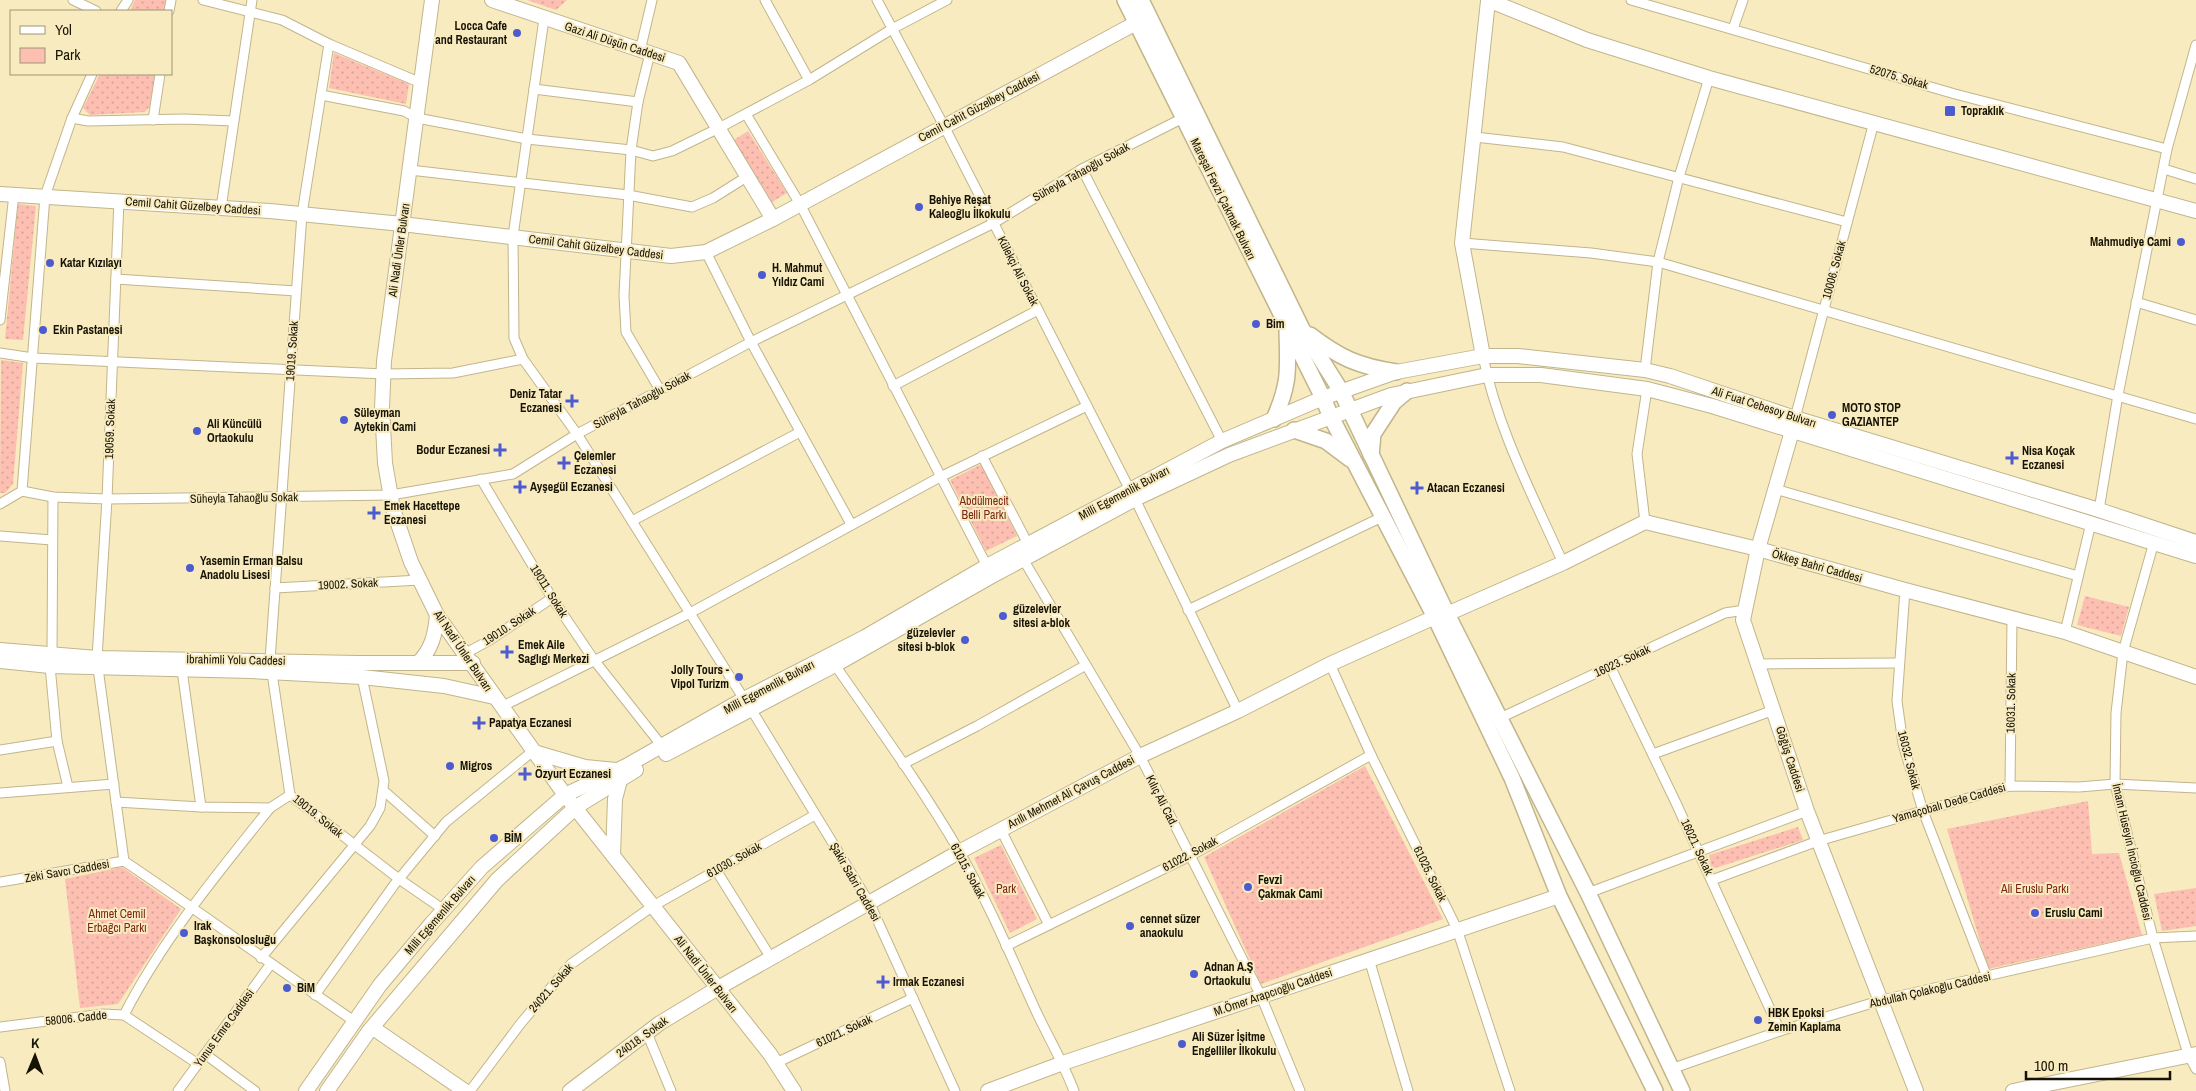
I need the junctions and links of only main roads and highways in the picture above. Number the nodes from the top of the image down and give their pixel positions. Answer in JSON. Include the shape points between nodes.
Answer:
{"nodes":[{"id":1,"x":1125,"y":0,"type":"edge"},
{"id":2,"x":1140,"y":0,"type":"edge"},
{"id":3,"x":1286,"y":327,"type":"junction"},
{"id":4,"x":1302,"y":329,"type":"junction"},
{"id":5,"x":1396,"y":372,"type":"road end"},
{"id":6,"x":1406,"y":391,"type":"road end"},
{"id":7,"x":1274,"y":419,"type":"road end"},
{"id":8,"x":1294,"y":430,"type":"road end"},
{"id":9,"x":1371,"y":456,"type":"junction"},
{"id":10,"x":1354,"y":463,"type":"junction"},
{"id":11,"x":1441,"y":615,"type":"junction"},
{"id":12,"x":1655,"y":1091,"type":"edge"},
{"id":13,"x":1682,"y":1091,"type":"edge"}],
"edges":[{"from":1,"to":3,"type":"main road","name":"Mareşal Fevzi Çakmak Bulvarı"},
{"from":2,"to":4,"type":"main road"},
{"from":3,"to":7,"type":"main road","via":[[1288,377]]},
{"from":3,"to":10,"type":"main road","name":"Mareşal Fevzi Çakmak Bulvarı"},
{"from":4,"to":5,"type":"main road","via":[[1335,354]]},
{"from":4,"to":9,"type":"main road","via":[[1342,391]]},
{"from":6,"to":9,"type":"main road","via":[[1394,402],[1373,434]]},
{"from":8,"to":10,"type":"main road","via":[[1326,440]]},
{"from":9,"to":11,"type":"main road"},
{"from":10,"to":11,"type":"main road","name":"Mareşal Fevzi Çakmak Bulvarı","via":[[1382,517]]},
{"from":11,"to":12,"type":"main road","via":[[1559,896]]},
{"from":11,"to":13,"type":"main road","via":[[1500,718]]}]}
